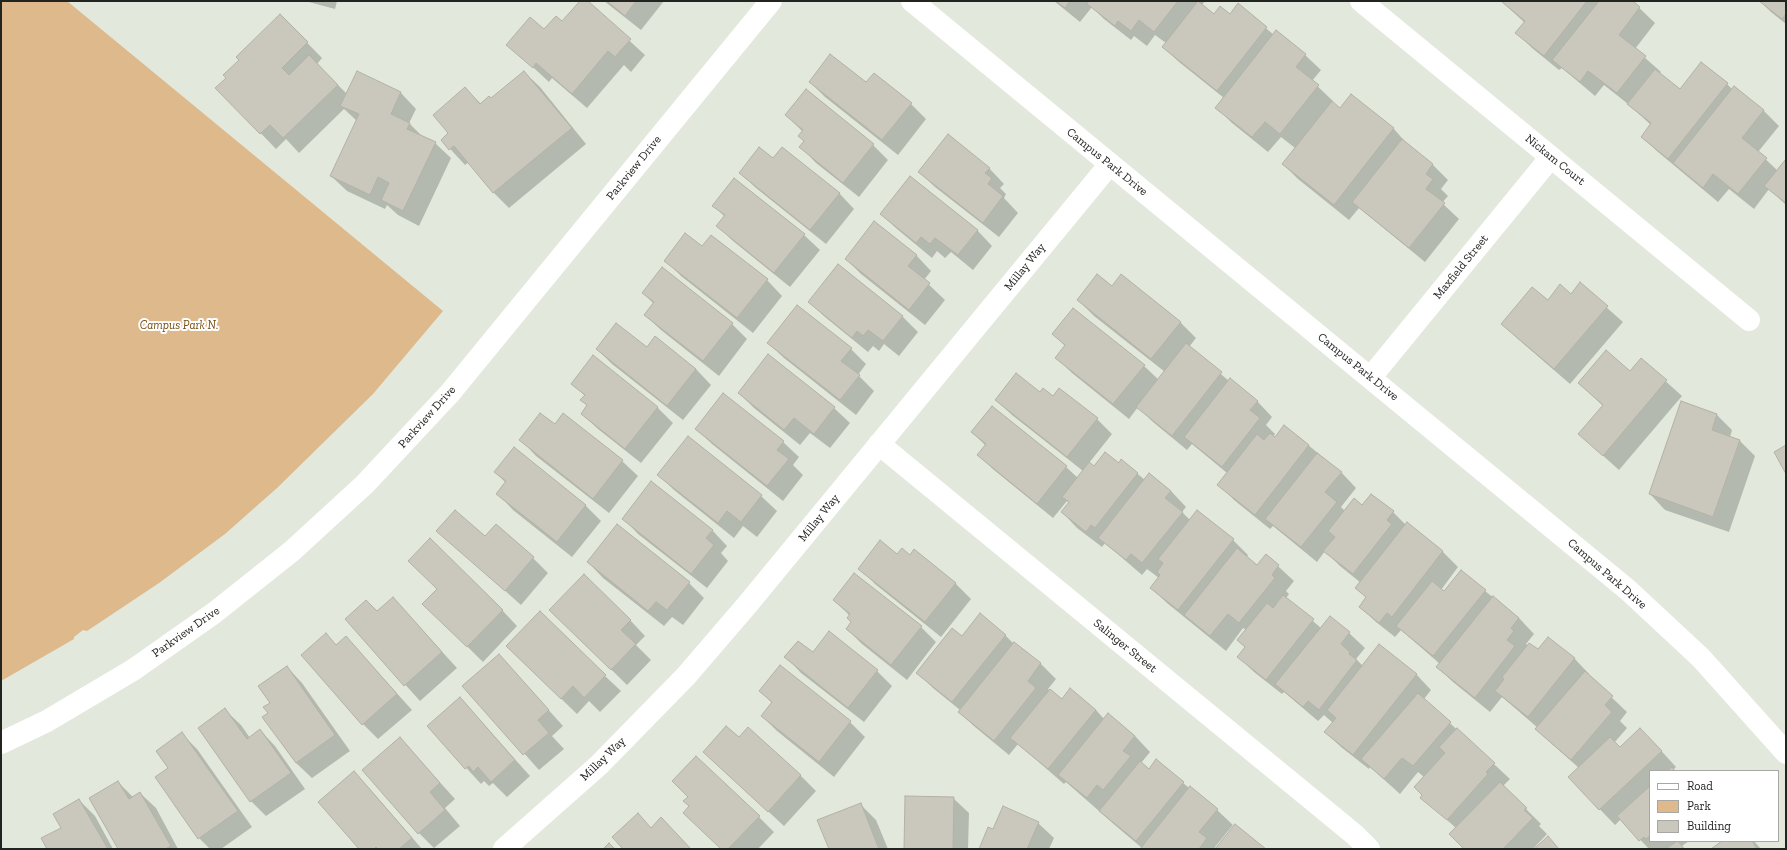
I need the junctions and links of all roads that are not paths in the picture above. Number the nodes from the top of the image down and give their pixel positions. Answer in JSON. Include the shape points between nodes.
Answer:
{"nodes":[{"id":1,"x":771,"y":1,"type":"edge"},
{"id":2,"x":912,"y":1,"type":"edge"},
{"id":3,"x":1361,"y":1,"type":"edge"},
{"id":4,"x":1551,"y":157,"type":"junction"},
{"id":5,"x":1110,"y":164,"type":"junction"},
{"id":6,"x":1749,"y":320,"type":"dead end"},
{"id":7,"x":1370,"y":377,"type":"junction"},
{"id":8,"x":879,"y":444,"type":"junction"},
{"id":9,"x":1,"y":743,"type":"edge"},
{"id":10,"x":1786,"y":753,"type":"edge"},
{"id":11,"x":504,"y":849,"type":"edge"},
{"id":12,"x":1369,"y":849,"type":"edge"}],
"edges":[{"from":1,"to":9,"type":"street","name":"Parkview Drive","via":[[450,393],[365,484],[292,551],[214,613],[133,670],[47,720]]},
{"from":2,"to":5,"type":"street","name":"Campus Park Drive"},
{"from":3,"to":4,"type":"street","name":"Nickam Court"},
{"from":4,"to":6,"type":"street","name":"Nickam Court"},
{"from":4,"to":7,"type":"street","name":"Maxfield Street"},
{"from":5,"to":7,"type":"street","name":"Campus Park Drive"},
{"from":5,"to":8,"type":"street","name":"Millay Way"},
{"from":7,"to":10,"type":"street","name":"Campus Park Drive","via":[[1628,590],[1701,658]]},
{"from":8,"to":11,"type":"street","name":"Millay Way","via":[[748,605],[686,676],[599,765]]},
{"from":8,"to":12,"type":"street","name":"Salinger Street"}]}
